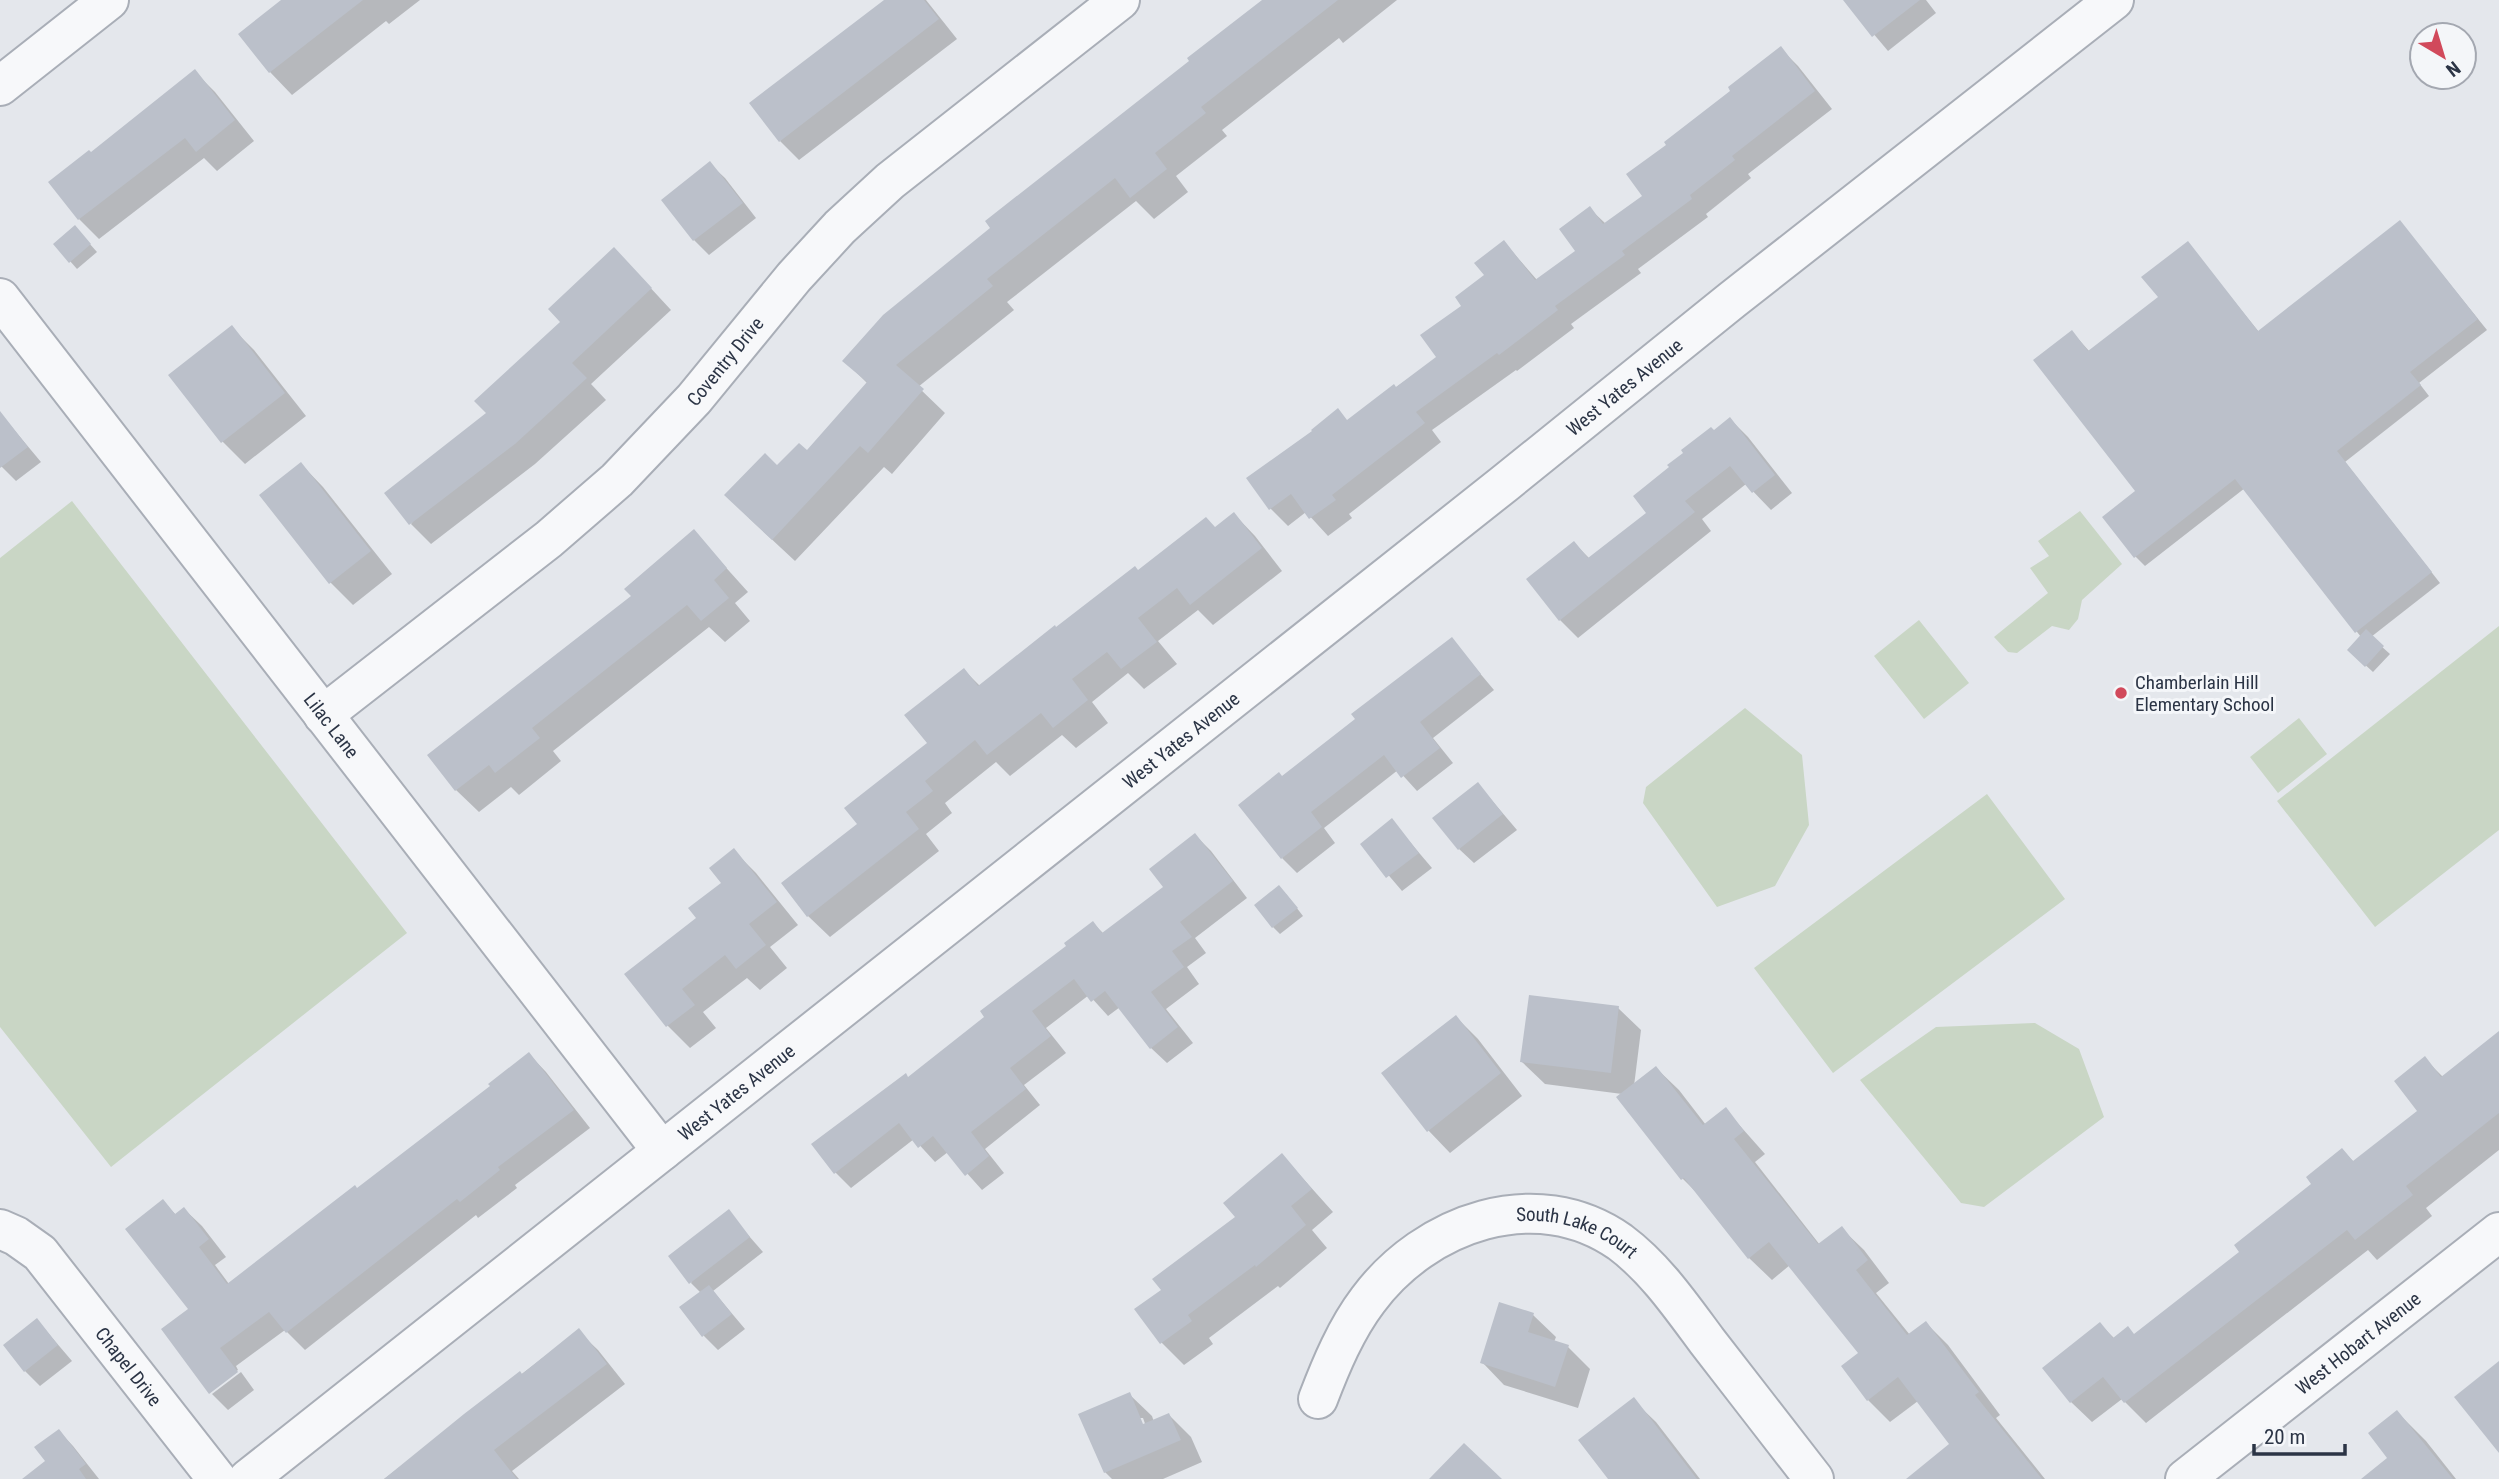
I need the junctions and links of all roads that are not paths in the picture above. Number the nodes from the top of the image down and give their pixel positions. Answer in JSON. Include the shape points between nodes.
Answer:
{"nodes":[{"id":1,"x":109,"y":0,"type":"edge"},
{"id":2,"x":1120,"y":0,"type":"edge"},
{"id":3,"x":2113,"y":0,"type":"edge"},
{"id":4,"x":0,"y":86,"type":"edge"},
{"id":5,"x":0,"y":298,"type":"edge"},
{"id":6,"x":323,"y":715,"type":"junction"},
{"id":7,"x":662,"y":1151,"type":"junction"},
{"id":8,"x":0,"y":1228,"type":"edge"},
{"id":9,"x":2499,"y":1232,"type":"edge"},
{"id":10,"x":1318,"y":1399,"type":"dead end"},
{"id":11,"x":217,"y":1479,"type":"edge"},
{"id":12,"x":248,"y":1479,"type":"edge"},
{"id":13,"x":1814,"y":1479,"type":"edge"},
{"id":14,"x":2185,"y":1479,"type":"edge"}],
"edges":[{"from":1,"to":4,"type":"street"},
{"from":2,"to":6,"type":"street","name":"Coventry Drive","via":[[890,181],[840,227],[694,399],[617,480]]},
{"from":3,"to":7,"type":"street","name":"West Yates Avenue"},
{"from":5,"to":6,"type":"street","name":"Lilac Lane"},
{"from":6,"to":7,"type":"street","name":"Lilac Lane"},
{"from":7,"to":12,"type":"street","name":"West Yates Avenue"},
{"from":8,"to":11,"type":"street","name":"Chapel Drive","via":[[40,1253]]},
{"from":9,"to":14,"type":"street","name":"West Hobart Avenue"},
{"from":10,"to":13,"type":"street","name":"South Lake Court","via":[[1368,1301],[1405,1262],[1468,1224],[1512,1214],[1558,1216],[1601,1230],[1638,1258],[1669,1291]]}]}
